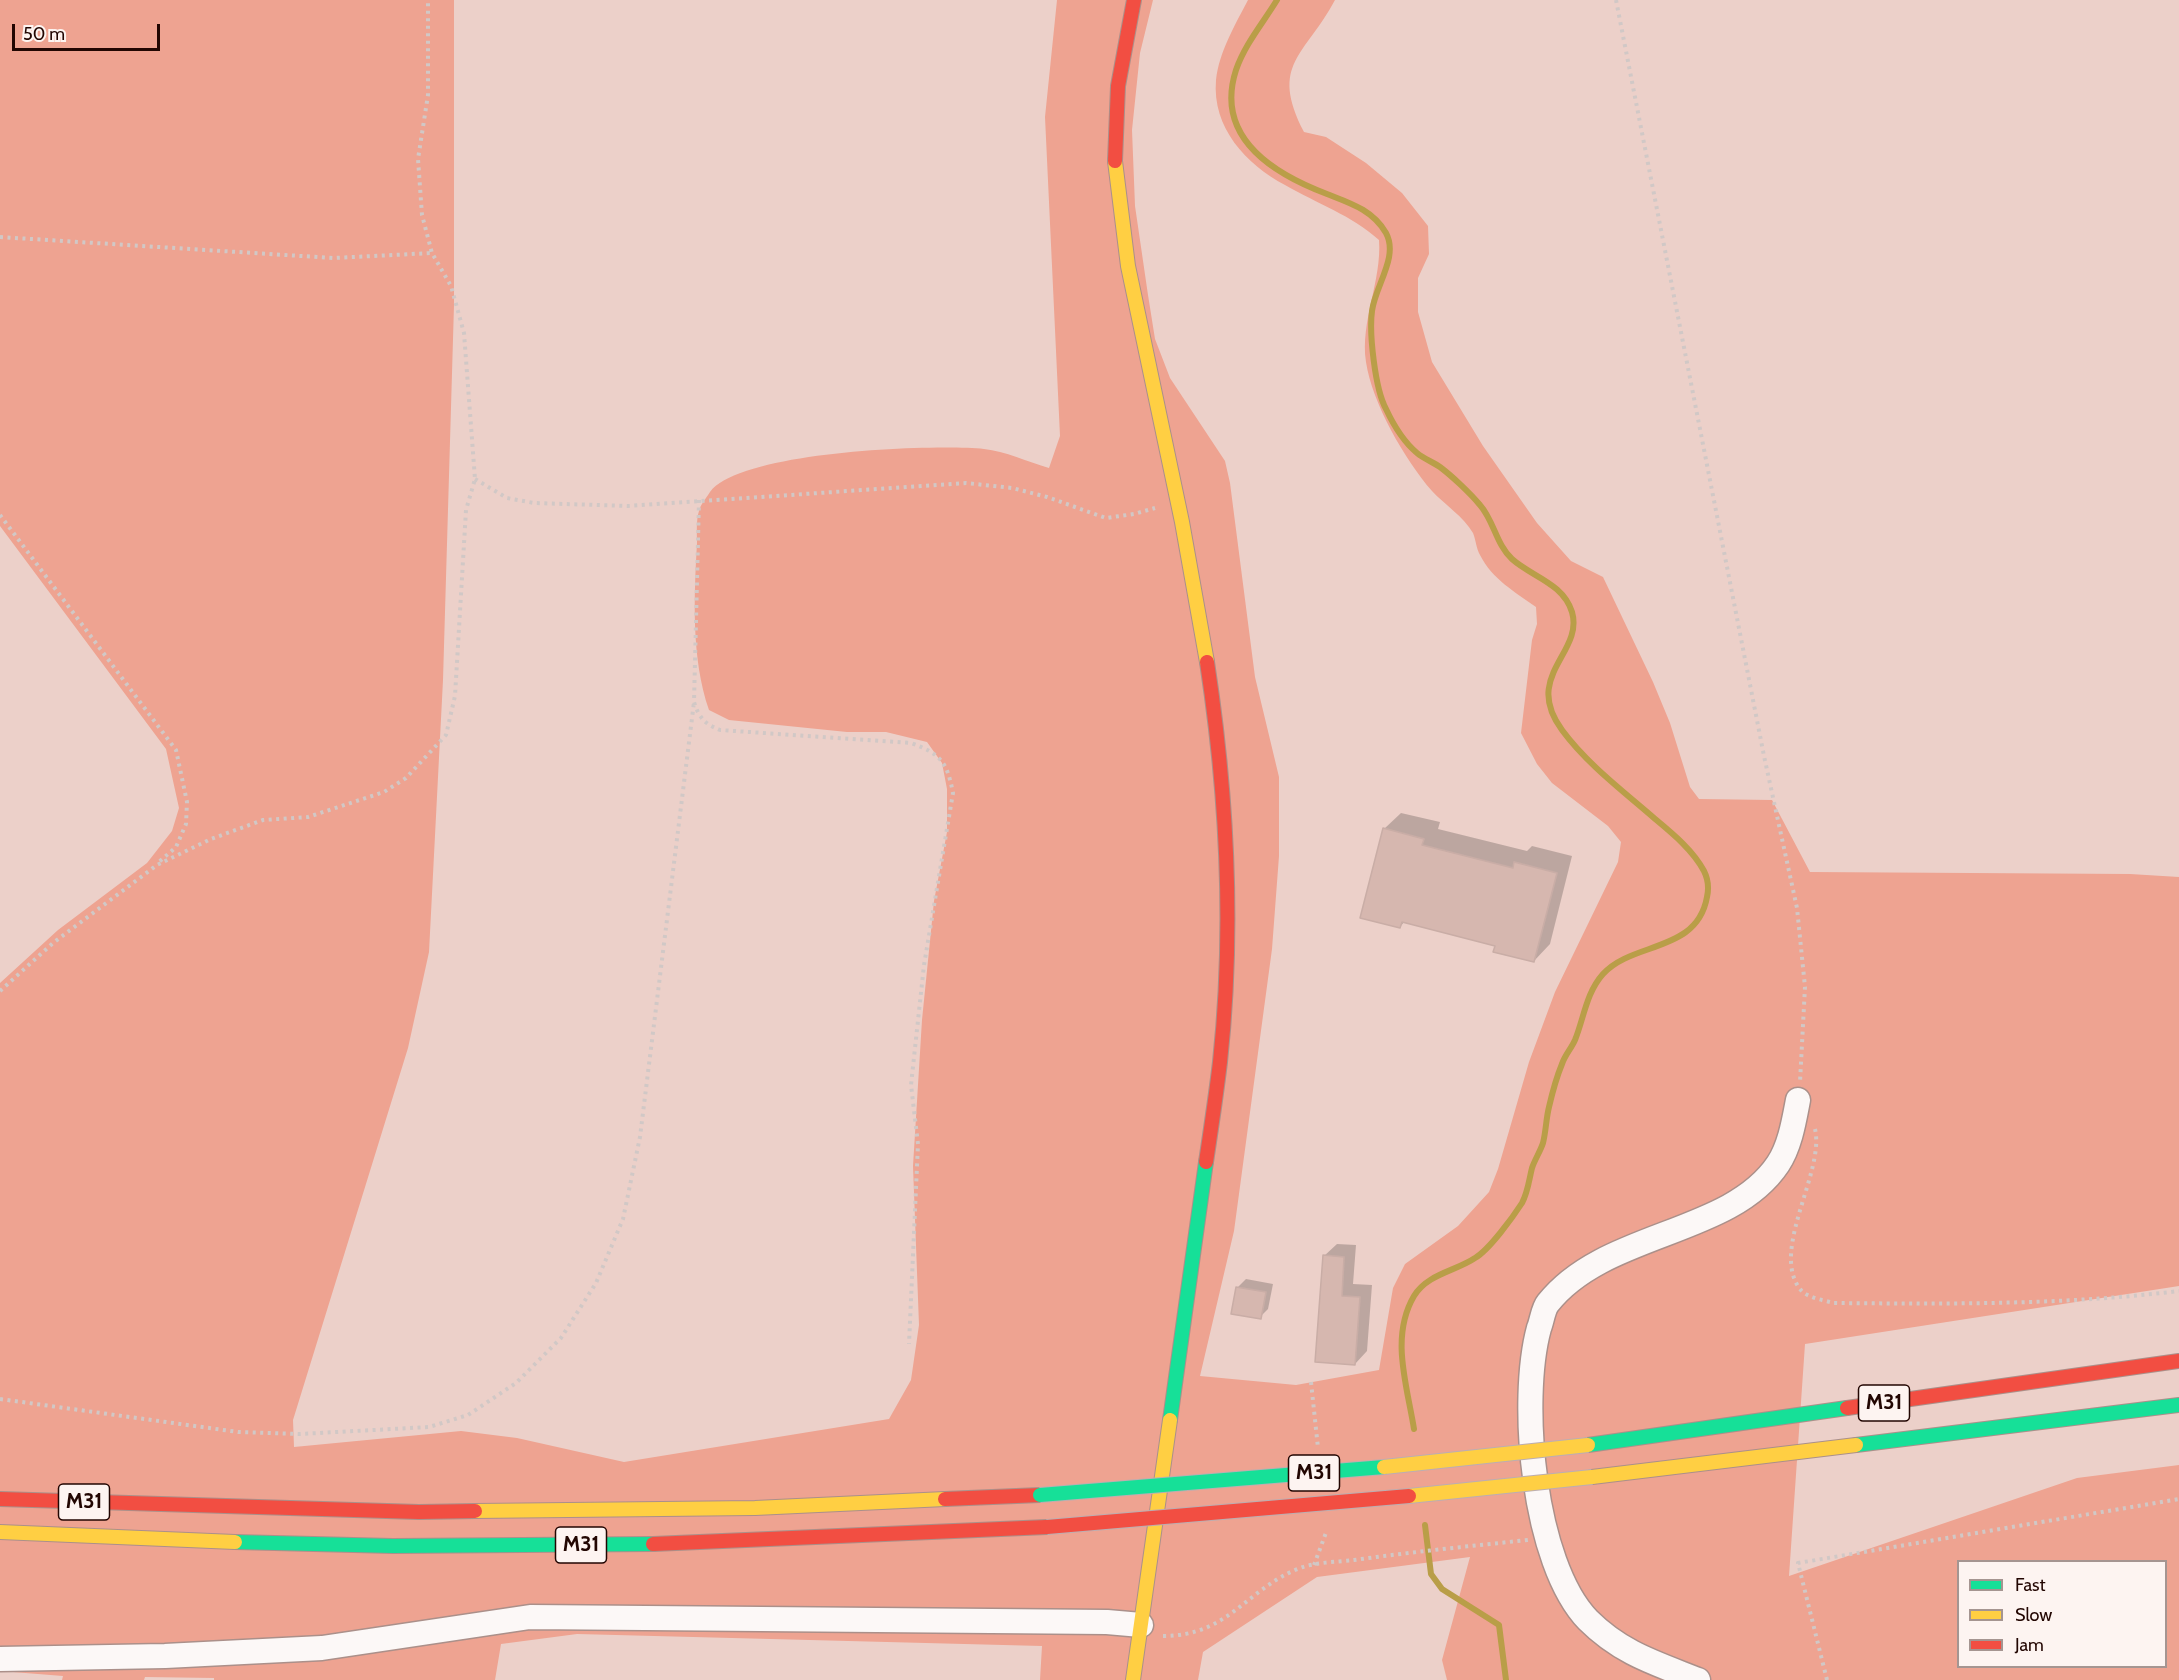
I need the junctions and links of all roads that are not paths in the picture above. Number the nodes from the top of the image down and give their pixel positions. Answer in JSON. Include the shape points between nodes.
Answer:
{"nodes":[{"id":1,"x":1134,"y":0,"type":"edge"},
{"id":2,"x":1798,"y":1100,"type":"road end"},
{"id":3,"x":2179,"y":1361,"type":"edge"},
{"id":4,"x":2179,"y":1406,"type":"edge"},
{"id":5,"x":0,"y":1499,"type":"edge"},
{"id":6,"x":0,"y":1532,"type":"edge"},
{"id":7,"x":1140,"y":1631,"type":"junction"},
{"id":8,"x":0,"y":1659,"type":"edge"},
{"id":9,"x":1134,"y":1680,"type":"edge"},
{"id":10,"x":1698,"y":1680,"type":"edge"}],
"edges":[{"from":1,"to":7,"type":"main road","via":[[1116,94],[1115,170],[1124,248],[1203,634],[1215,720],[1227,879],[1225,999],[1208,1162]]},
{"from":2,"to":10,"type":"street","via":[[1790,1137],[1778,1164],[1747,1196],[1708,1217],[1637,1242],[1577,1276],[1546,1304],[1532,1356],[1531,1418],[1541,1517],[1564,1587],[1587,1619],[1624,1651]]},
{"from":3,"to":5,"type":"main road","number":"M31","bridge":true,"via":[[1588,1445],[1339,1471],[1040,1495],[756,1508],[431,1512]]},
{"from":4,"to":6,"type":"main road","number":"M31","bridge":true,"via":[[1592,1478],[1305,1507],[1047,1527],[848,1538],[438,1546],[205,1542]]},
{"from":7,"to":8,"type":"street","via":[[1107,1622],[530,1617],[322,1648]]},
{"from":7,"to":9,"type":"main road"}]}
